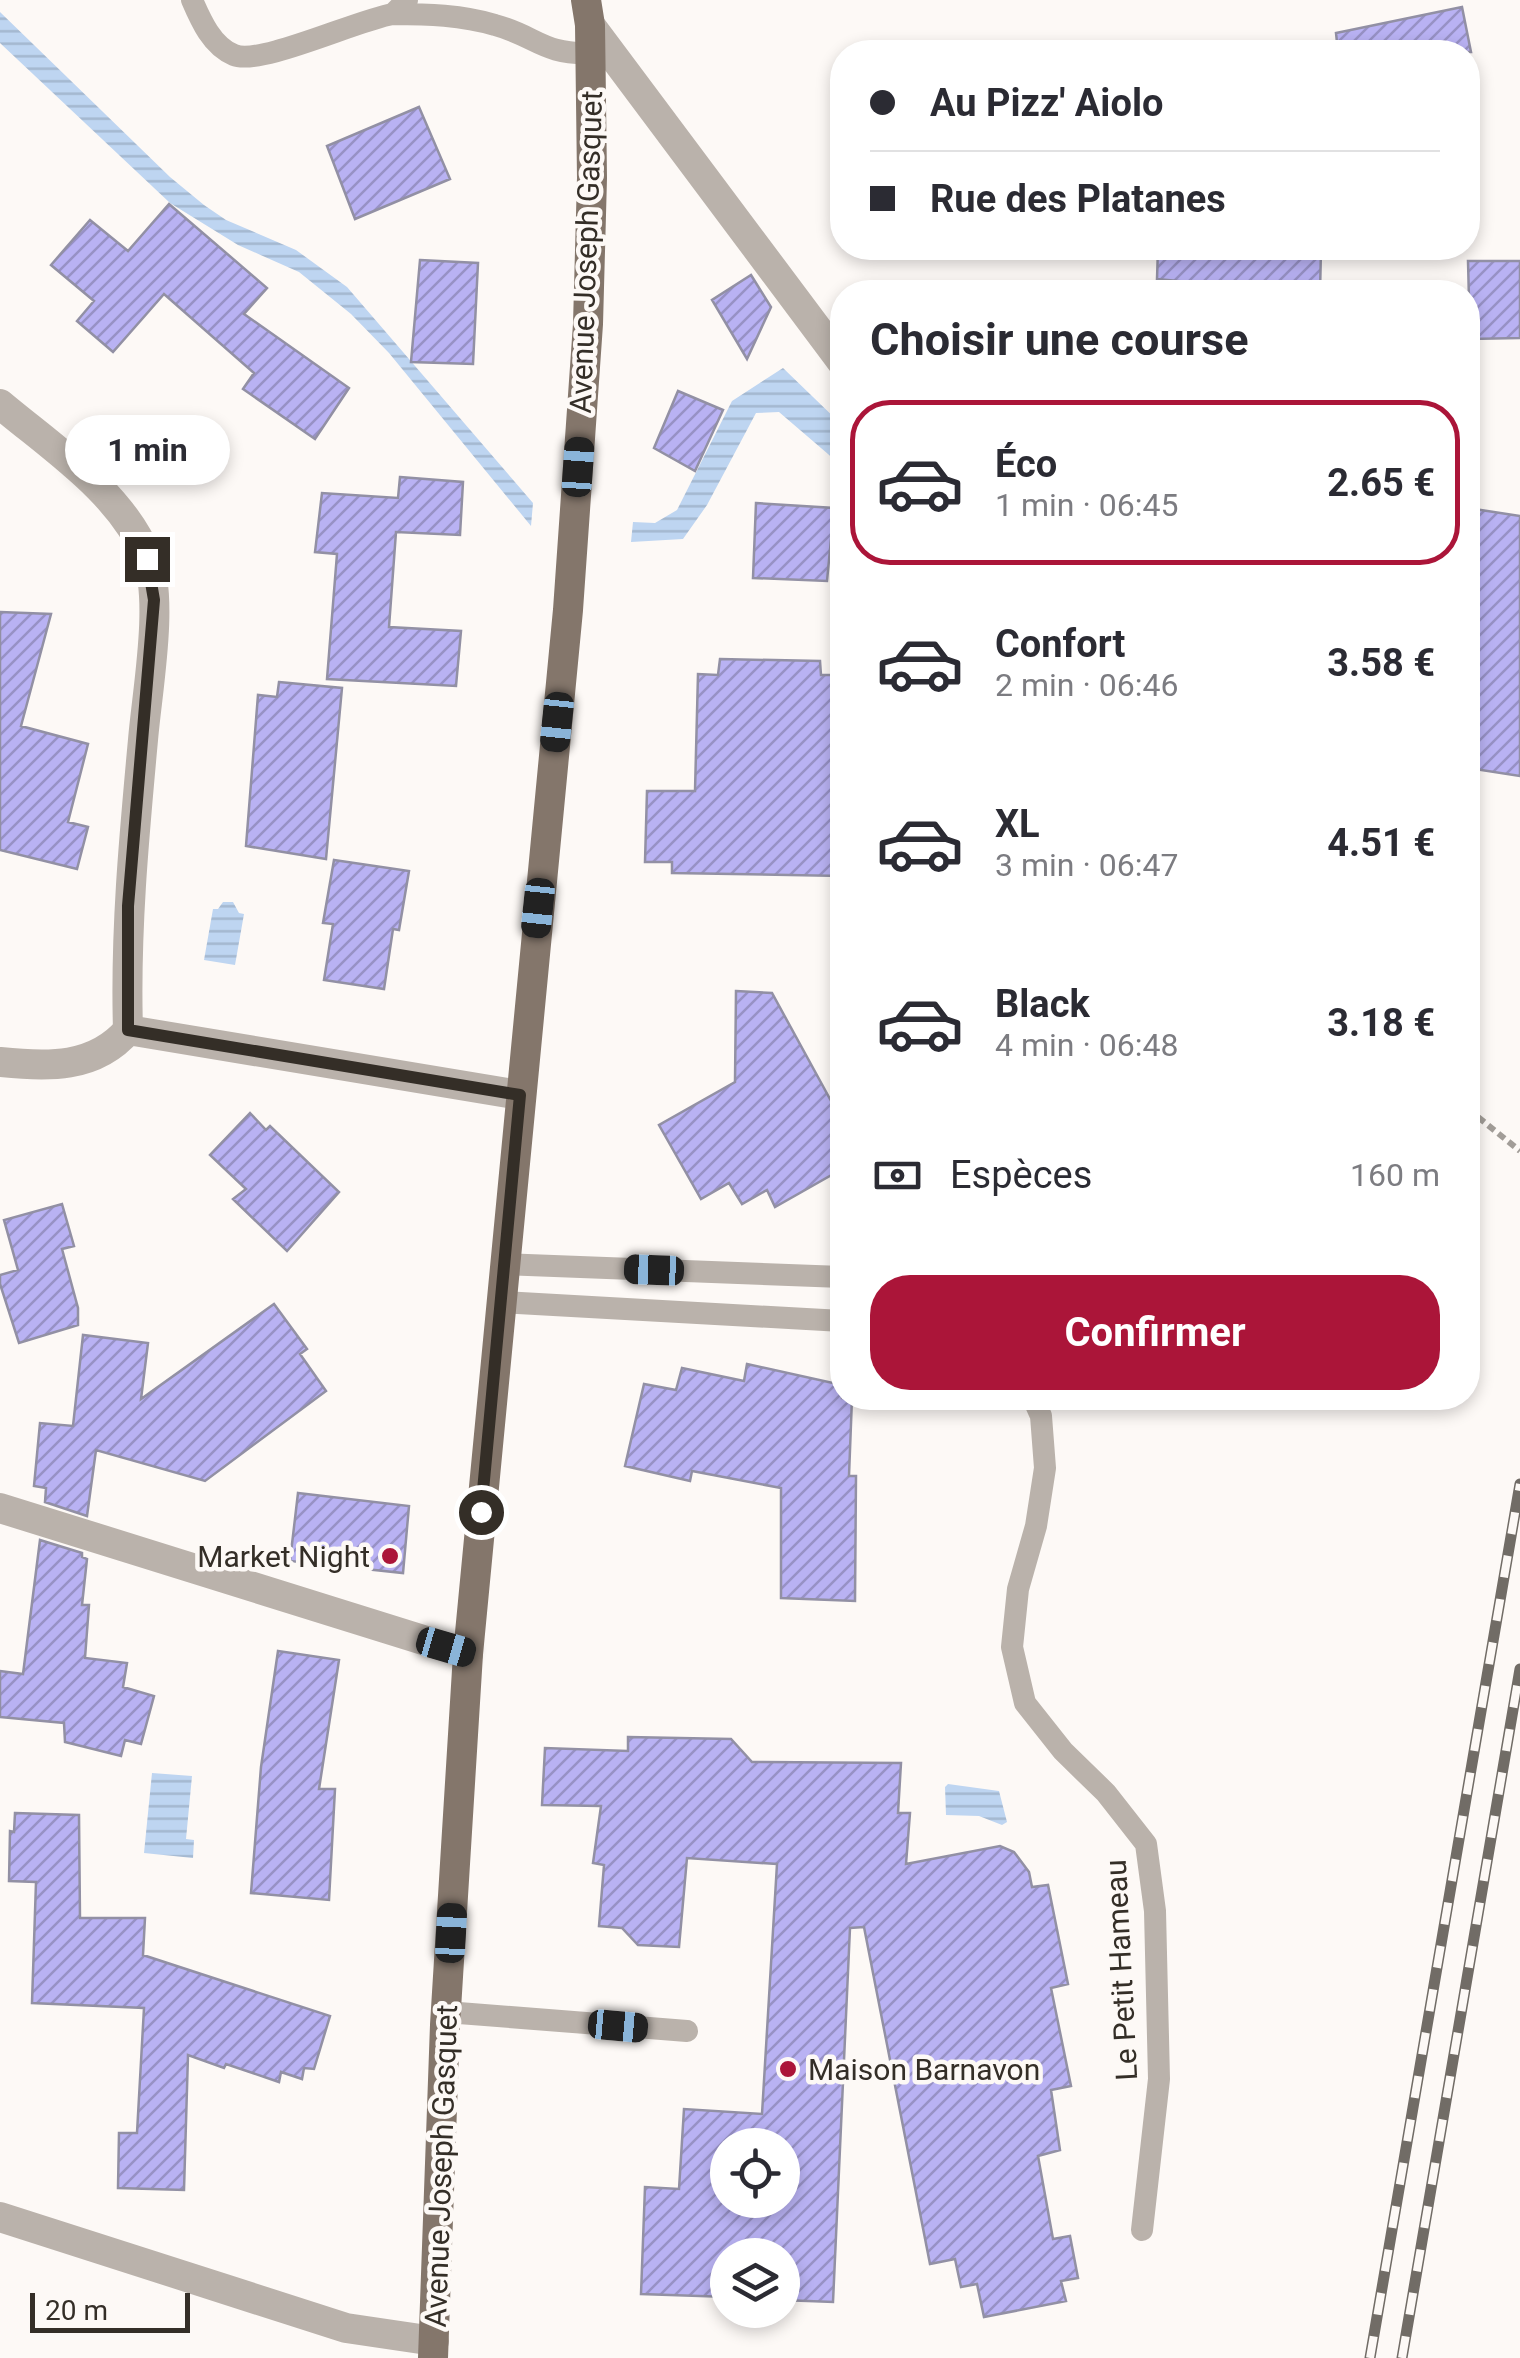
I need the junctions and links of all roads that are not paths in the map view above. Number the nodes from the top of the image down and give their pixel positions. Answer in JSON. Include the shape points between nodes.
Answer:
{"nodes":[{"id":1,"x":192,"y":0,"type":"edge"},
{"id":2,"x":391,"y":8,"type":"edge"},
{"id":3,"x":589,"y":26,"type":"edge"},
{"id":4,"x":830,"y":346,"type":"edge"},
{"id":5,"x":0,"y":404,"type":"edge"},
{"id":6,"x":128,"y":1030,"type":"junction"},
{"id":7,"x":0,"y":1062,"type":"edge"},
{"id":8,"x":520,"y":1095,"type":"junction"},
{"id":9,"x":504,"y":1264,"type":"junction"},
{"id":10,"x":830,"y":1277,"type":"edge"},
{"id":11,"x":501,"y":1302,"type":"junction"},
{"id":12,"x":830,"y":1319,"type":"edge"},
{"id":13,"x":1038,"y":1410,"type":"edge"},
{"id":14,"x":0,"y":1508,"type":"edge"},
{"id":15,"x":468,"y":1654,"type":"junction"},
{"id":16,"x":446,"y":2012,"type":"junction"},
{"id":17,"x":687,"y":2031,"type":"dead end"},
{"id":18,"x":0,"y":2217,"type":"edge"},
{"id":19,"x":1142,"y":2230,"type":"dead end"},
{"id":20,"x":434,"y":2349,"type":"edge"}],
"edges":[{"from":1,"to":2,"type":"lane","via":[[220,46],[255,58]]},
{"from":2,"to":3,"type":"lane","via":[[473,20],[551,51]]},
{"from":3,"to":4,"type":"street"},
{"from":3,"to":8,"type":"main road","name":"Avenue Joseph Gasquet","via":[[585,362]]},
{"from":5,"to":6,"type":"street","via":[[120,514],[152,577],[128,906]]},
{"from":6,"to":7,"type":"street","via":[[106,1051],[67,1064]]},
{"from":6,"to":8,"type":"street"},
{"from":8,"to":9,"type":"main road","name":"Avenue Joseph Gasquet"},
{"from":9,"to":10,"type":"lane"},
{"from":9,"to":11,"type":"main road","name":"Avenue Joseph Gasquet"},
{"from":11,"to":12,"type":"lane"},
{"from":11,"to":15,"type":"main road","name":"Avenue Joseph Gasquet"},
{"from":13,"to":19,"type":"lane","name":"Le Petit Hameau","via":[[1045,1468],[1012,1647],[1025,1703],[1146,1844],[1155,1911],[1159,2078]]},
{"from":14,"to":15,"type":"street"},
{"from":15,"to":16,"type":"main road","name":"Avenue Joseph Gasquet"},
{"from":16,"to":17,"type":"lane"},
{"from":16,"to":20,"type":"main road","name":"Avenue Joseph Gasquet"},
{"from":18,"to":20,"type":"street","via":[[346,2328]]}]}
